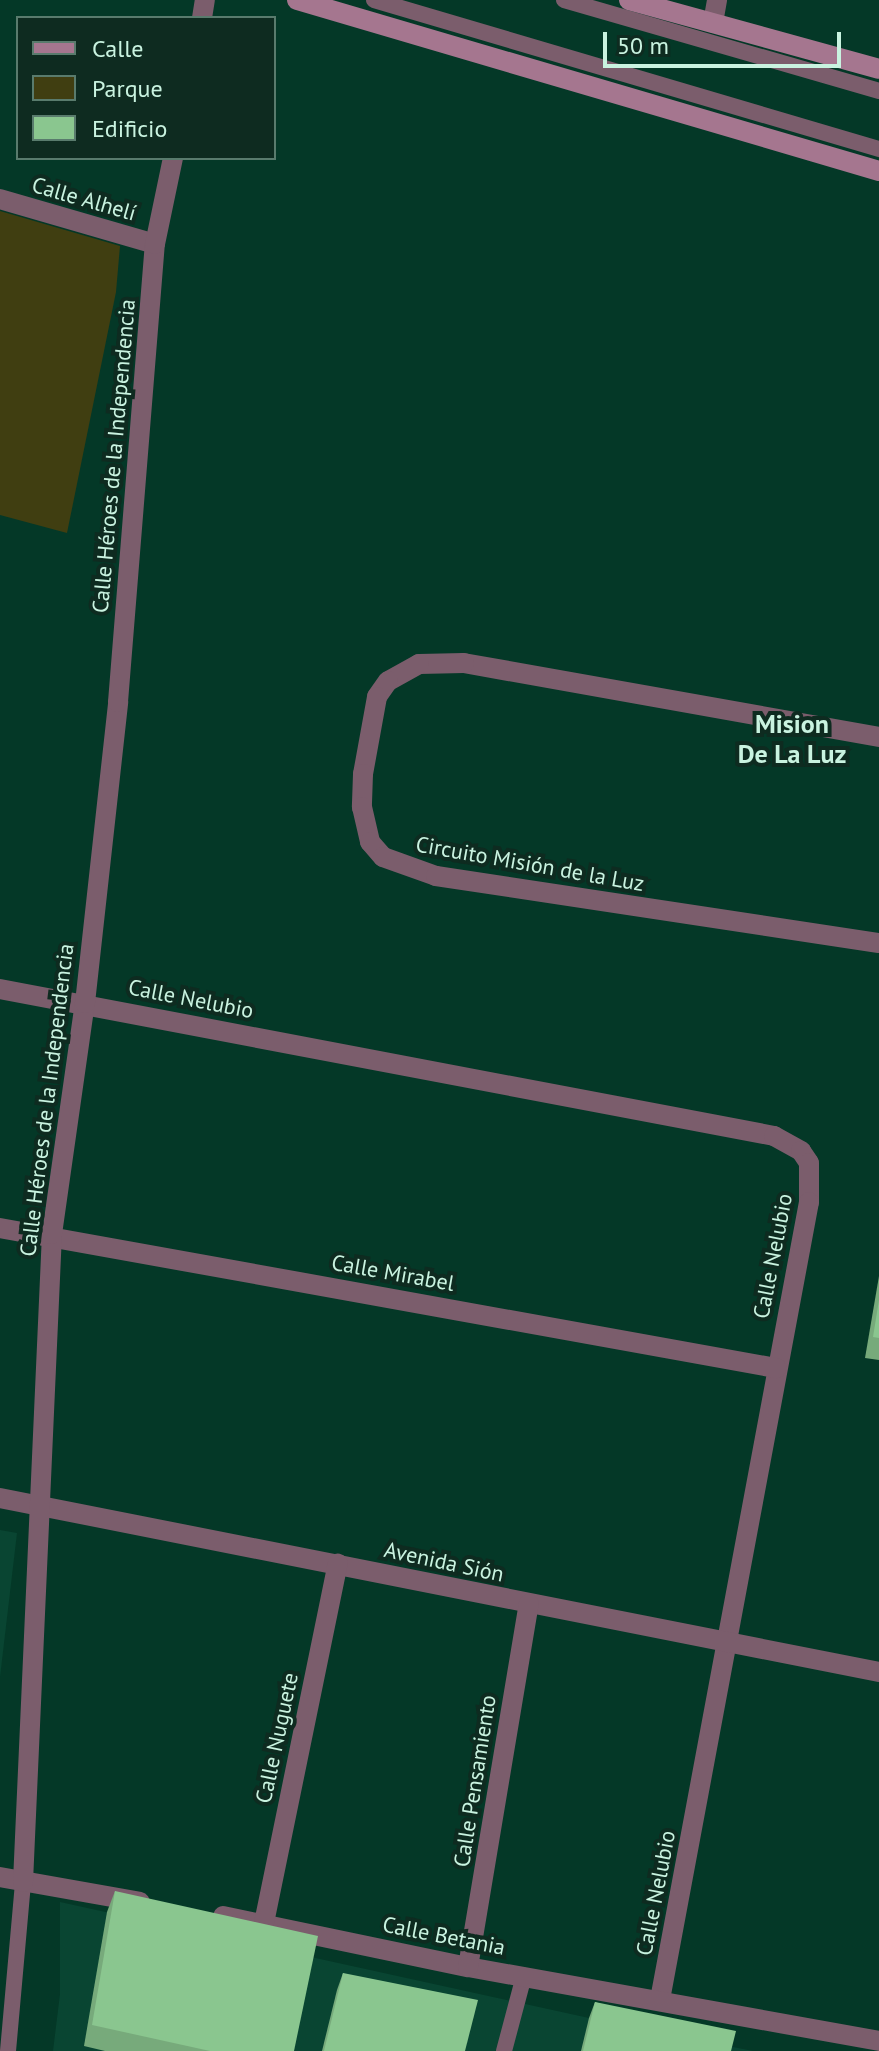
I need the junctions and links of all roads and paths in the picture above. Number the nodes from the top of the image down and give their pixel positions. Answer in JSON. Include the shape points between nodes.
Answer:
{"nodes":[{"id":1,"x":297,"y":0,"type":"edge"},
{"id":2,"x":374,"y":0,"type":"edge"},
{"id":3,"x":564,"y":0,"type":"edge"},
{"id":4,"x":629,"y":0,"type":"edge"},
{"id":5,"x":717,"y":0,"type":"edge"},
{"id":6,"x":713,"y":23,"type":"junction"},
{"id":7,"x":879,"y":69,"type":"edge"},
{"id":8,"x":879,"y":91,"type":"edge"},
{"id":9,"x":879,"y":149,"type":"edge"},
{"id":10,"x":173,"y":160,"type":"edge"},
{"id":11,"x":879,"y":171,"type":"edge"},
{"id":12,"x":0,"y":199,"type":"edge"},
{"id":13,"x":155,"y":244,"type":"junction"},
{"id":14,"x":879,"y":737,"type":"edge"},
{"id":15,"x":879,"y":943,"type":"edge"},
{"id":16,"x":0,"y":989,"type":"edge"},
{"id":17,"x":85,"y":1003,"type":"junction"},
{"id":18,"x":0,"y":1228,"type":"edge"},
{"id":19,"x":52,"y":1234,"type":"junction"},
{"id":20,"x":776,"y":1368,"type":"junction"},
{"id":21,"x":0,"y":1498,"type":"edge"},
{"id":22,"x":40,"y":1506,"type":"junction"},
{"id":23,"x":338,"y":1564,"type":"junction"},
{"id":24,"x":529,"y":1604,"type":"junction"},
{"id":25,"x":727,"y":1642,"type":"junction"},
{"id":26,"x":879,"y":1672,"type":"edge"},
{"id":27,"x":0,"y":1877,"type":"edge"},
{"id":28,"x":23,"y":1882,"type":"junction"},
{"id":29,"x":158,"y":1905,"type":"edge"},
{"id":30,"x":203,"y":1913,"type":"edge"},
{"id":31,"x":264,"y":1923,"type":"junction"},
{"id":32,"x":468,"y":1967,"type":"junction"},
{"id":33,"x":524,"y":1976,"type":"junction"},
{"id":34,"x":660,"y":2000,"type":"junction"},
{"id":35,"x":879,"y":2041,"type":"edge"},
{"id":36,"x":8,"y":2051,"type":"edge"},
{"id":37,"x":504,"y":2051,"type":"edge"}],
"edges":[{"from":1,"to":11,"type":"main road"},
{"from":2,"to":9,"type":"lane"},
{"from":3,"to":8,"type":"lane"},
{"from":4,"to":6,"type":"main road"},
{"from":5,"to":6,"type":"street"},
{"from":6,"to":7,"type":"main road"},
{"from":10,"to":13,"type":"street","name":"Calle Héroes de la Independencia"},
{"from":12,"to":13,"type":"street","name":"Calle Alhelí"},
{"from":13,"to":17,"type":"street","name":"Calle Héroes de la Independencia","via":[[118,702]]},
{"from":14,"to":15,"type":"street","name":"Circuito Misión de la Luz","via":[[443,661],[405,669],[377,697],[362,807],[370,842],[383,857],[436,876]]},
{"from":16,"to":17,"type":"street","name":"Calle Nelubio"},
{"from":17,"to":19,"type":"street","name":"Calle Héroes de la Independencia"},
{"from":17,"to":20,"type":"street","name":"Calle Nelubio","via":[[791,1142],[809,1163],[811,1177]]},
{"from":18,"to":19,"type":"street","name":"Calle Mirabel"},
{"from":19,"to":20,"type":"street","name":"Calle Mirabel"},
{"from":19,"to":22,"type":"street","name":"Calle Héroes de la Independencia"},
{"from":20,"to":25,"type":"street","name":"Calle Nelubio"},
{"from":21,"to":22,"type":"street","name":"Avenida Sión"},
{"from":22,"to":23,"type":"street","name":"Avenida Sión"},
{"from":22,"to":28,"type":"street","name":"Calle Héroes de la Independencia"},
{"from":23,"to":24,"type":"street","name":"Avenida Sión"},
{"from":23,"to":31,"type":"street","name":"Calle Nuguete"},
{"from":24,"to":25,"type":"street","name":"Avenida Sión"},
{"from":24,"to":32,"type":"street","name":"Calle Pensamiento"},
{"from":25,"to":26,"type":"street","name":"Avenida Sión"},
{"from":25,"to":34,"type":"street","name":"Calle Nelubio"},
{"from":27,"to":28,"type":"street"},
{"from":28,"to":29,"type":"street"},
{"from":28,"to":36,"type":"lane","name":"Calle Héroes de la Independencia"},
{"from":30,"to":31,"type":"street","name":"Calle Betania"},
{"from":31,"to":32,"type":"street","name":"Calle Betania"},
{"from":32,"to":33,"type":"street","name":"Calle Betania"},
{"from":33,"to":34,"type":"street","name":"Calle Betania"},
{"from":33,"to":37,"type":"lane"},
{"from":34,"to":35,"type":"street","name":"Calle Betania"}]}
